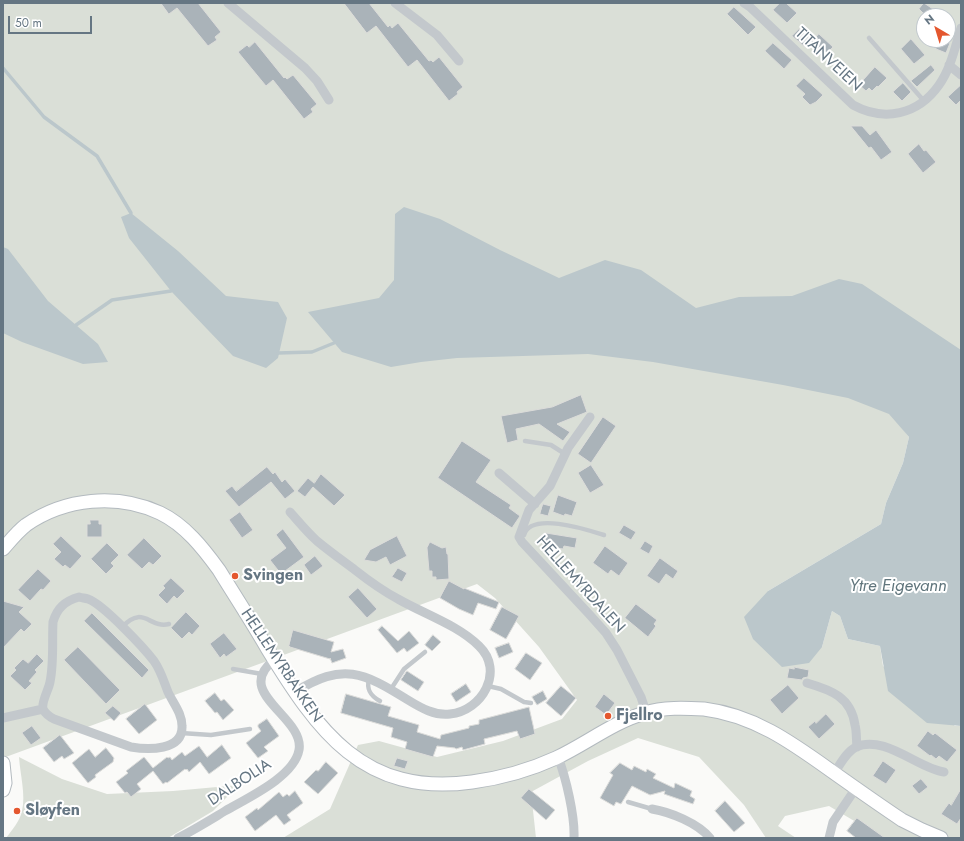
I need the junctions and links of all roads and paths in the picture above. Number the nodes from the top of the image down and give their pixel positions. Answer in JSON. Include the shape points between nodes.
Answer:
{"nodes":[{"id":1,"x":228,"y":3,"type":"edge"},
{"id":2,"x":395,"y":3,"type":"edge"},
{"id":3,"x":744,"y":3,"type":"edge"},
{"id":4,"x":961,"y":28,"type":"edge"},
{"id":5,"x":869,"y":38,"type":"dead end"},
{"id":6,"x":459,"y":61,"type":"dead end"},
{"id":7,"x":949,"y":65,"type":"junction"},
{"id":8,"x":961,"y":75,"type":"edge"},
{"id":9,"x":330,"y":100,"type":"dead end"},
{"id":10,"x":924,"y":101,"type":"junction"},
{"id":11,"x":590,"y":417,"type":"dead end"},
{"id":12,"x":525,"y":441,"type":"dead end"},
{"id":13,"x":565,"y":454,"type":"junction"},
{"id":14,"x":499,"y":473,"type":"dead end"},
{"id":15,"x":534,"y":504,"type":"junction"},
{"id":16,"x":290,"y":512,"type":"dead end"},
{"id":17,"x":604,"y":535,"type":"dead end"},
{"id":18,"x":522,"y":542,"type":"junction"},
{"id":19,"x":3,"y":549,"type":"edge"},
{"id":20,"x":169,"y":624,"type":"dead end"},
{"id":21,"x":122,"y":627,"type":"junction"},
{"id":22,"x":425,"y":652,"type":"dead end"},
{"id":23,"x":274,"y":660,"type":"junction"},
{"id":24,"x":233,"y":669,"type":"dead end"},
{"id":25,"x":262,"y":674,"type":"junction"},
{"id":26,"x":369,"y":678,"type":"junction"},
{"id":27,"x":807,"y":683,"type":"dead end"},
{"id":28,"x":488,"y":686,"type":"junction"},
{"id":29,"x":391,"y":689,"type":"junction"},
{"id":30,"x":295,"y":692,"type":"junction"},
{"id":31,"x":380,"y":701,"type":"dead end"},
{"id":32,"x":531,"y":703,"type":"dead end"},
{"id":33,"x":43,"y":709,"type":"junction"},
{"id":34,"x":646,"y":712,"type":"junction"},
{"id":35,"x":3,"y":718,"type":"edge"},
{"id":36,"x":250,"y":729,"type":"dead end"},
{"id":37,"x":181,"y":733,"type":"junction"},
{"id":38,"x":857,"y":747,"type":"junction"},
{"id":39,"x":558,"y":757,"type":"junction"},
{"id":40,"x":3,"y":763,"type":"edge"},
{"id":41,"x":944,"y":772,"type":"dead end"},
{"id":42,"x":834,"y":773,"type":"junction"},
{"id":43,"x":856,"y":788,"type":"junction"},
{"id":44,"x":3,"y":790,"type":"edge"},
{"id":45,"x":628,"y":802,"type":"dead end"},
{"id":46,"x":652,"y":809,"type":"joint"},
{"id":47,"x":577,"y":837,"type":"edge"},
{"id":48,"x":178,"y":838,"type":"edge"},
{"id":49,"x":710,"y":838,"type":"edge"},
{"id":50,"x":829,"y":838,"type":"edge"},
{"id":51,"x":941,"y":838,"type":"edge"}],
"edges":[{"from":1,"to":9,"type":"street","via":[[305,68]]},
{"from":2,"to":6,"type":"street","via":[[437,35]]},
{"from":3,"to":10,"type":"street","name":"TITANVEIEN","via":[[853,105],[887,115],[902,112]]},
{"from":4,"to":7,"type":"street","name":"TITANVEIEN"},
{"from":5,"to":10,"type":"lane"},
{"from":7,"to":8,"type":"street"},
{"from":7,"to":10,"type":"street","name":"TITANVEIEN","via":[[940,84]]},
{"from":11,"to":13,"type":"street","name":"HELLEMYRDALEN"},
{"from":12,"to":13,"type":"lane","via":[[551,445]]},
{"from":13,"to":15,"type":"street","name":"HELLEMYRDALEN","via":[[554,480]]},
{"from":14,"to":15,"type":"street"},
{"from":15,"to":18,"type":"street","name":"HELLEMYRDALEN","via":[[520,531]]},
{"from":16,"to":28,"type":"street","via":[[316,540],[377,586],[459,630],[480,646],[487,656],[490,667]]},
{"from":17,"to":18,"type":"lane","name":"HELLEMYRDALEN","via":[[563,524],[536,524],[525,532]]},
{"from":18,"to":34,"type":"street","name":"HELLEMYRDALEN","via":[[611,641],[642,696]]},
{"from":19,"to":23,"type":"street","name":"HELLEMYRBAKKEN","via":[[26,526],[60,507],[85,502],[120,502],[160,513],[184,530],[208,554]]},
{"from":20,"to":21,"type":"lane","via":[[160,624],[139,617],[130,618]]},
{"from":21,"to":33,"type":"street","via":[[88,599],[70,599],[62,605],[52,622],[51,681],[42,703]]},
{"from":21,"to":37,"type":"street","via":[[160,670],[179,713]]},
{"from":22,"to":29,"type":"lane","via":[[404,668]]},
{"from":23,"to":25,"type":"street"},
{"from":23,"to":30,"type":"street","name":"HELLEMYRBAKKEN"},
{"from":24,"to":25,"type":"lane"},
{"from":25,"to":48,"type":"street","name":"DALBOLIA","via":[[262,688],[266,696],[296,733],[299,741],[296,758],[286,771],[263,789]]},
{"from":26,"to":29,"type":"street"},
{"from":26,"to":30,"type":"street","via":[[338,673],[325,676]]},
{"from":26,"to":31,"type":"lane","via":[[369,691]]},
{"from":27,"to":38,"type":"street","via":[[828,689],[844,701],[853,716]]},
{"from":28,"to":29,"type":"street","via":[[481,698],[466,711],[445,715],[423,709]]},
{"from":28,"to":32,"type":"lane"},
{"from":30,"to":39,"type":"street","name":"HELLEMYRBAKKEN","via":[[317,722],[339,745],[379,770],[409,781],[447,784],[483,780],[531,768]]},
{"from":33,"to":35,"type":"street"},
{"from":33,"to":37,"type":"street","via":[[54,719],[131,747],[158,749],[175,742]]},
{"from":34,"to":39,"type":"street","name":"HELLEMYRBAKKEN","via":[[616,725]]},
{"from":34,"to":42,"type":"street","name":"HELLEMYRBAKKEN","via":[[704,709],[746,719],[782,737]]},
{"from":36,"to":37,"type":"lane","via":[[211,735]]},
{"from":38,"to":41,"type":"street","via":[[879,746],[904,754],[930,769]]},
{"from":38,"to":42,"type":"street"},
{"from":39,"to":47,"type":"street"},
{"from":40,"to":44,"type":"street"},
{"from":42,"to":43,"type":"street","name":"HELLEMYRBAKKEN"},
{"from":43,"to":50,"type":"street","via":[[832,822]]},
{"from":43,"to":51,"type":"street","name":"HELLEMYRBAKKEN","via":[[902,820]]},
{"from":45,"to":46,"type":"lane"},
{"from":46,"to":49,"type":"street","via":[[689,822]]}]}
